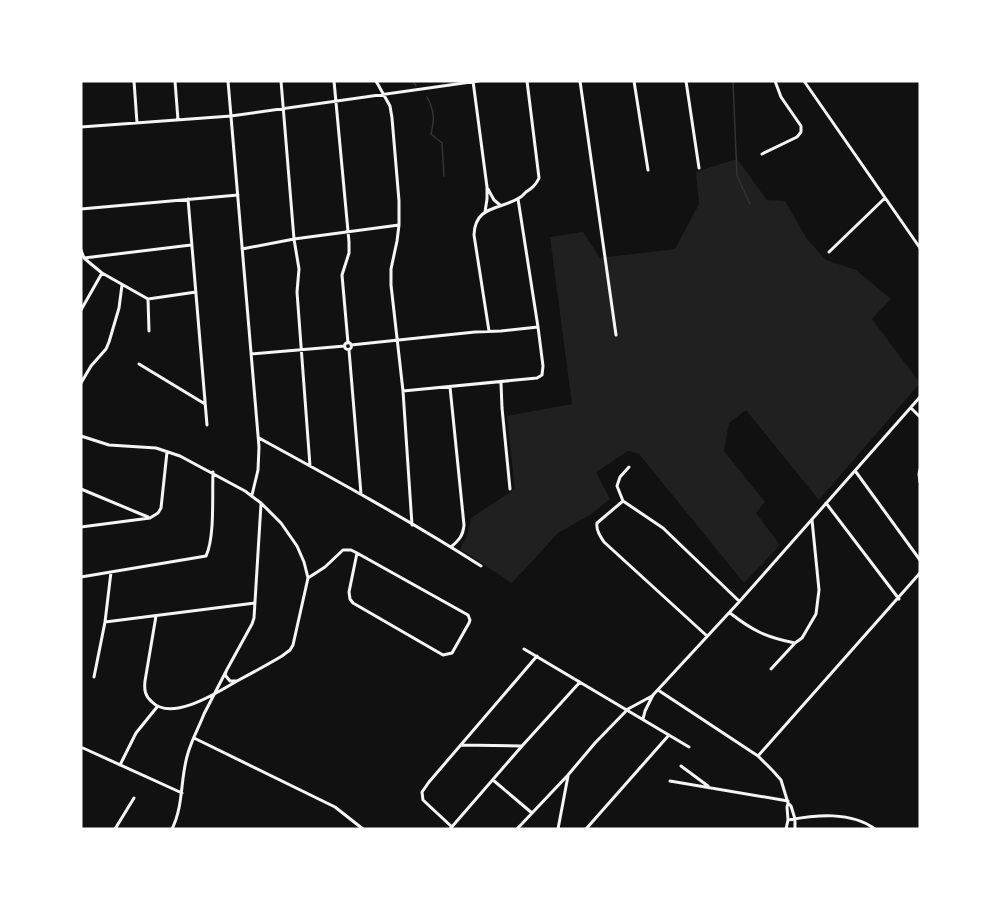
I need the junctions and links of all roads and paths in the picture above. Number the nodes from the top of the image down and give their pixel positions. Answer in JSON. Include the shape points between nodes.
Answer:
{"nodes":[{"id":1,"x":134,"y":81,"type":"edge"},
{"id":2,"x":175,"y":81,"type":"edge"},
{"id":3,"x":228,"y":81,"type":"edge"},
{"id":4,"x":281,"y":81,"type":"edge"},
{"id":5,"x":334,"y":81,"type":"edge"},
{"id":6,"x":376,"y":81,"type":"edge"},
{"id":7,"x":448,"y":81,"type":"edge"},
{"id":8,"x":473,"y":81,"type":"edge"},
{"id":9,"x":478,"y":81,"type":"edge"},
{"id":10,"x":527,"y":81,"type":"edge"},
{"id":11,"x":580,"y":81,"type":"edge"},
{"id":12,"x":634,"y":81,"type":"edge"},
{"id":13,"x":688,"y":81,"type":"edge"},
{"id":14,"x":775,"y":81,"type":"edge"},
{"id":15,"x":804,"y":81,"type":"edge"},
{"id":16,"x":449,"y":86,"type":"junction"},
{"id":17,"x":384,"y":94,"type":"junction"},
{"id":18,"x":336,"y":101,"type":"junction"},
{"id":19,"x":284,"y":108,"type":"junction"},
{"id":20,"x":231,"y":116,"type":"junction"},
{"id":21,"x":178,"y":120,"type":"junction"},
{"id":22,"x":137,"y":123,"type":"junction"},
{"id":23,"x":81,"y":127,"type":"edge"},
{"id":24,"x":762,"y":154,"type":"dead end"},
{"id":25,"x":699,"y":168,"type":"dead end"},
{"id":26,"x":648,"y":170,"type":"dead end"},
{"id":27,"x":487,"y":187,"type":"junction"},
{"id":28,"x":238,"y":195,"type":"junction"},
{"id":29,"x":885,"y":198,"type":"junction"},
{"id":30,"x":188,"y":199,"type":"junction"},
{"id":31,"x":518,"y":199,"type":"junction"},
{"id":32,"x":500,"y":205,"type":"junction"},
{"id":33,"x":81,"y":209,"type":"edge"},
{"id":34,"x":485,"y":212,"type":"junction"},
{"id":35,"x":399,"y":225,"type":"junction"},
{"id":36,"x":348,"y":231,"type":"junction"},
{"id":37,"x":294,"y":239,"type":"junction"},
{"id":38,"x":191,"y":245,"type":"junction"},
{"id":39,"x":920,"y":248,"type":"edge"},
{"id":40,"x":242,"y":249,"type":"junction"},
{"id":41,"x":81,"y":250,"type":"edge"},
{"id":42,"x":829,"y":252,"type":"dead end"},
{"id":43,"x":84,"y":258,"type":"junction"},
{"id":44,"x":102,"y":273,"type":"junction"},
{"id":45,"x":122,"y":285,"type":"junction"},
{"id":46,"x":196,"y":292,"type":"junction"},
{"id":47,"x":148,"y":299,"type":"junction"},
{"id":48,"x":81,"y":310,"type":"edge"},
{"id":49,"x":538,"y":327,"type":"junction"},
{"id":50,"x":150,"y":331,"type":"dead end"},
{"id":51,"x":489,"y":331,"type":"junction"},
{"id":52,"x":616,"y":335,"type":"dead end"},
{"id":53,"x":396,"y":341,"type":"junction"},
{"id":54,"x":350,"y":344,"type":"junction"},
{"id":55,"x":345,"y":346,"type":"junction"},
{"id":56,"x":300,"y":350,"type":"junction"},
{"id":57,"x":349,"y":350,"type":"junction"},
{"id":58,"x":251,"y":354,"type":"junction"},
{"id":59,"x":139,"y":364,"type":"dead end"},
{"id":60,"x":501,"y":382,"type":"junction"},
{"id":61,"x":81,"y":383,"type":"edge"},
{"id":62,"x":450,"y":387,"type":"junction"},
{"id":63,"x":403,"y":391,"type":"junction"},
{"id":64,"x":920,"y":397,"type":"edge"},
{"id":65,"x":205,"y":404,"type":"junction"},
{"id":66,"x":911,"y":408,"type":"junction"},
{"id":67,"x":920,"y":417,"type":"edge"},
{"id":68,"x":207,"y":424,"type":"dead end"},
{"id":69,"x":81,"y":436,"type":"edge"},
{"id":70,"x":259,"y":438,"type":"junction"},
{"id":71,"x":167,"y":452,"type":"junction"},
{"id":72,"x":310,"y":466,"type":"junction"},
{"id":73,"x":629,"y":467,"type":"dead end"},
{"id":74,"x":920,"y":469,"type":"edge"},
{"id":75,"x":855,"y":471,"type":"junction"},
{"id":76,"x":213,"y":472,"type":"junction"},
{"id":77,"x":920,"y":482,"type":"edge"},
{"id":78,"x":81,"y":489,"type":"edge"},
{"id":79,"x":510,"y":489,"type":"dead end"},
{"id":80,"x":361,"y":494,"type":"junction"},
{"id":81,"x":252,"y":495,"type":"junction"},
{"id":82,"x":623,"y":501,"type":"junction"},
{"id":83,"x":261,"y":503,"type":"junction"},
{"id":84,"x":826,"y":503,"type":"junction"},
{"id":85,"x":150,"y":518,"type":"junction"},
{"id":86,"x":812,"y":520,"type":"junction"},
{"id":87,"x":412,"y":525,"type":"junction"},
{"id":88,"x":81,"y":527,"type":"edge"},
{"id":89,"x":451,"y":547,"type":"junction"},
{"id":90,"x":357,"y":553,"type":"junction"},
{"id":91,"x":920,"y":560,"type":"edge"},
{"id":92,"x":481,"y":566,"type":"dead end"},
{"id":93,"x":111,"y":572,"type":"junction"},
{"id":94,"x":920,"y":573,"type":"edge"},
{"id":95,"x":81,"y":577,"type":"edge"},
{"id":96,"x":308,"y":578,"type":"junction"},
{"id":97,"x":899,"y":599,"type":"junction"},
{"id":98,"x":740,"y":602,"type":"junction"},
{"id":99,"x":255,"y":603,"type":"junction"},
{"id":100,"x":729,"y":612,"type":"junction"},
{"id":101,"x":156,"y":616,"type":"junction"},
{"id":102,"x":105,"y":622,"type":"junction"},
{"id":103,"x":707,"y":636,"type":"junction"},
{"id":104,"x":795,"y":643,"type":"junction"},
{"id":105,"x":524,"y":649,"type":"dead end"},
{"id":106,"x":537,"y":656,"type":"junction"},
{"id":107,"x":771,"y":669,"type":"dead end"},
{"id":108,"x":226,"y":670,"type":"junction"},
{"id":109,"x":94,"y":677,"type":"dead end"},
{"id":110,"x":237,"y":681,"type":"junction"},
{"id":111,"x":580,"y":682,"type":"junction"},
{"id":112,"x":658,"y":690,"type":"junction"},
{"id":113,"x":214,"y":694,"type":"junction"},
{"id":114,"x":653,"y":695,"type":"junction"},
{"id":115,"x":157,"y":707,"type":"junction"},
{"id":116,"x":628,"y":709,"type":"junction"},
{"id":117,"x":643,"y":719,"type":"junction"},
{"id":118,"x":669,"y":735,"type":"junction"},
{"id":119,"x":194,"y":738,"type":"junction"},
{"id":120,"x":460,"y":746,"type":"junction"},
{"id":121,"x":522,"y":746,"type":"junction"},
{"id":122,"x":689,"y":747,"type":"dead end"},
{"id":123,"x":83,"y":748,"type":"dead end"},
{"id":124,"x":758,"y":756,"type":"junction"},
{"id":125,"x":120,"y":765,"type":"junction"},
{"id":126,"x":681,"y":766,"type":"dead end"},
{"id":127,"x":568,"y":775,"type":"junction"},
{"id":128,"x":493,"y":780,"type":"junction"},
{"id":129,"x":669,"y":781,"type":"dead end"},
{"id":130,"x":710,"y":787,"type":"junction"},
{"id":131,"x":182,"y":793,"type":"junction"},
{"id":132,"x":134,"y":798,"type":"dead end"},
{"id":133,"x":788,"y":802,"type":"junction"},
{"id":134,"x":532,"y":813,"type":"junction"},
{"id":135,"x":795,"y":819,"type":"junction"},
{"id":136,"x":788,"y":820,"type":"junction"},
{"id":137,"x":451,"y":828,"type":"edge"},
{"id":138,"x":115,"y":829,"type":"edge"},
{"id":139,"x":172,"y":829,"type":"edge"},
{"id":140,"x":363,"y":829,"type":"edge"},
{"id":141,"x":517,"y":829,"type":"edge"},
{"id":142,"x":558,"y":829,"type":"edge"},
{"id":143,"x":586,"y":829,"type":"edge"},
{"id":144,"x":786,"y":829,"type":"edge"},
{"id":145,"x":795,"y":829,"type":"edge"},
{"id":146,"x":874,"y":829,"type":"edge"}],
"edges":[{"from":1,"to":22,"type":"street"},
{"from":2,"to":21,"type":"street"},
{"from":3,"to":20,"type":"street"},
{"from":4,"to":19,"type":"street"},
{"from":5,"to":18,"type":"street"},
{"from":6,"to":17,"type":"street"},
{"from":7,"to":16,"type":"street"},
{"from":8,"to":9,"type":"street"},
{"from":8,"to":16,"type":"street"},
{"from":8,"to":27,"type":"street"},
{"from":10,"to":31,"type":"street","via":[[539,178]]},
{"from":11,"to":52,"type":"street"},
{"from":12,"to":26,"type":"street"},
{"from":13,"to":25,"type":"street"},
{"from":14,"to":24,"type":"street","via":[[801,130]]},
{"from":15,"to":29,"type":"street"},
{"from":16,"to":17,"type":"street"},
{"from":17,"to":18,"type":"street"},
{"from":17,"to":35,"type":"street","via":[[392,118]]},
{"from":18,"to":19,"type":"street"},
{"from":18,"to":36,"type":"street"},
{"from":19,"to":20,"type":"street"},
{"from":19,"to":37,"type":"street"},
{"from":20,"to":21,"type":"street"},
{"from":20,"to":28,"type":"street"},
{"from":21,"to":22,"type":"street"},
{"from":22,"to":23,"type":"street"},
{"from":27,"to":32,"type":"street"},
{"from":27,"to":34,"type":"street"},
{"from":28,"to":30,"type":"street"},
{"from":28,"to":40,"type":"street"},
{"from":29,"to":39,"type":"street"},
{"from":29,"to":42,"type":"street"},
{"from":30,"to":33,"type":"street"},
{"from":30,"to":38,"type":"street"},
{"from":31,"to":32,"type":"street"},
{"from":31,"to":49,"type":"street"},
{"from":32,"to":34,"type":"street"},
{"from":34,"to":51,"type":"street","via":[[475,222],[474,235]]},
{"from":35,"to":36,"type":"street"},
{"from":35,"to":53,"type":"street","via":[[391,271]]},
{"from":36,"to":37,"type":"street"},
{"from":36,"to":54,"type":"street","via":[[349,253],[342,275]]},
{"from":37,"to":40,"type":"street"},
{"from":37,"to":56,"type":"street"},
{"from":38,"to":43,"type":"street"},
{"from":38,"to":46,"type":"street"},
{"from":40,"to":58,"type":"street"},
{"from":41,"to":43,"type":"street"},
{"from":43,"to":44,"type":"street"},
{"from":44,"to":45,"type":"street"},
{"from":44,"to":48,"type":"street"},
{"from":45,"to":47,"type":"street"},
{"from":45,"to":61,"type":"street","via":[[109,342]]},
{"from":46,"to":47,"type":"street"},
{"from":46,"to":65,"type":"street"},
{"from":47,"to":50,"type":"street"},
{"from":49,"to":51,"type":"street"},
{"from":49,"to":60,"type":"street","via":[[542,375]]},
{"from":51,"to":53,"type":"street"},
{"from":53,"to":54,"type":"street"},
{"from":53,"to":63,"type":"street"},
{"from":54,"to":55,"type":"street"},
{"from":54,"to":57,"type":"street"},
{"from":55,"to":56,"type":"street"},
{"from":55,"to":57,"type":"street"},
{"from":56,"to":58,"type":"street"},
{"from":56,"to":72,"type":"street"},
{"from":57,"to":80,"type":"street"},
{"from":58,"to":70,"type":"street"},
{"from":59,"to":65,"type":"street"},
{"from":60,"to":62,"type":"street"},
{"from":60,"to":79,"type":"street"},
{"from":62,"to":63,"type":"street"},
{"from":62,"to":89,"type":"street","via":[[464,525],[461,537]]},
{"from":63,"to":87,"type":"street"},
{"from":64,"to":66,"type":"street"},
{"from":65,"to":68,"type":"street"},
{"from":66,"to":67,"type":"street"},
{"from":66,"to":75,"type":"street"},
{"from":69,"to":71,"type":"street","via":[[109,445]]},
{"from":70,"to":72,"type":"street"},
{"from":70,"to":81,"type":"street","via":[[259,463]]},
{"from":71,"to":76,"type":"street"},
{"from":71,"to":85,"type":"street","via":[[161,508]]},
{"from":72,"to":80,"type":"street"},
{"from":73,"to":82,"type":"street","via":[[616,486]]},
{"from":74,"to":77,"type":"street"},
{"from":75,"to":84,"type":"street"},
{"from":75,"to":91,"type":"street"},
{"from":76,"to":81,"type":"street"},
{"from":76,"to":93,"type":"street","via":[[206,556]]},
{"from":78,"to":85,"type":"street"},
{"from":80,"to":87,"type":"street"},
{"from":81,"to":83,"type":"street"},
{"from":82,"to":98,"type":"street","via":[[663,528]]},
{"from":82,"to":103,"type":"street","via":[[597,523],[604,542]]},
{"from":83,"to":96,"type":"street","via":[[297,546]]},
{"from":83,"to":99,"type":"street"},
{"from":84,"to":86,"type":"street"},
{"from":84,"to":97,"type":"street"},
{"from":85,"to":88,"type":"street"},
{"from":86,"to":98,"type":"street"},
{"from":86,"to":104,"type":"street","via":[[818,601],[816,614]]},
{"from":87,"to":89,"type":"street"},
{"from":89,"to":92,"type":"street"},
{"from":90,"to":90,"type":"street","via":[[468,615],[469,623],[452,653],[443,655],[353,603],[349,595]]},
{"from":90,"to":96,"type":"street","via":[[344,550]]},
{"from":93,"to":95,"type":"street"},
{"from":93,"to":102,"type":"street"},
{"from":94,"to":97,"type":"street"},
{"from":96,"to":110,"type":"street","via":[[290,650]]},
{"from":97,"to":124,"type":"street"},
{"from":98,"to":100,"type":"street"},
{"from":99,"to":101,"type":"street"},
{"from":99,"to":108,"type":"street","via":[[252,624]]},
{"from":100,"to":103,"type":"street"},
{"from":100,"to":104,"type":"street","via":[[756,632]]},
{"from":101,"to":102,"type":"street"},
{"from":101,"to":115,"type":"street","via":[[144,690]]},
{"from":102,"to":109,"type":"street"},
{"from":103,"to":112,"type":"street"},
{"from":104,"to":107,"type":"street"},
{"from":105,"to":106,"type":"street"},
{"from":106,"to":111,"type":"street"},
{"from":106,"to":120,"type":"street"},
{"from":108,"to":110,"type":"street","via":[[230,681]]},
{"from":108,"to":113,"type":"street"},
{"from":110,"to":113,"type":"street"},
{"from":111,"to":116,"type":"street"},
{"from":111,"to":121,"type":"street"},
{"from":112,"to":114,"type":"street"},
{"from":112,"to":124,"type":"street"},
{"from":113,"to":115,"type":"street","via":[[185,706]]},
{"from":113,"to":119,"type":"street"},
{"from":114,"to":116,"type":"street"},
{"from":114,"to":117,"type":"street"},
{"from":115,"to":125,"type":"street","via":[[136,733]]},
{"from":116,"to":117,"type":"street"},
{"from":116,"to":127,"type":"street"},
{"from":117,"to":118,"type":"street"},
{"from":118,"to":122,"type":"street"},
{"from":118,"to":143,"type":"street"},
{"from":119,"to":131,"type":"street","via":[[184,768]]},
{"from":119,"to":140,"type":"street","via":[[335,807]]},
{"from":120,"to":121,"type":"street"},
{"from":120,"to":137,"type":"street","via":[[422,792],[423,800]]},
{"from":121,"to":128,"type":"street"},
{"from":123,"to":125,"type":"street"},
{"from":124,"to":133,"type":"street","via":[[781,780]]},
{"from":125,"to":131,"type":"street"},
{"from":126,"to":130,"type":"street"},
{"from":127,"to":134,"type":"street"},
{"from":127,"to":142,"type":"street"},
{"from":128,"to":134,"type":"street"},
{"from":128,"to":137,"type":"street"},
{"from":129,"to":130,"type":"street"},
{"from":130,"to":133,"type":"street"},
{"from":131,"to":139,"type":"street"},
{"from":132,"to":138,"type":"street"},
{"from":133,"to":135,"type":"street"},
{"from":133,"to":136,"type":"street"},
{"from":134,"to":141,"type":"street"},
{"from":135,"to":136,"type":"street"},
{"from":135,"to":145,"type":"street"},
{"from":135,"to":146,"type":"street","via":[[846,817]]},
{"from":136,"to":144,"type":"street"}]}
